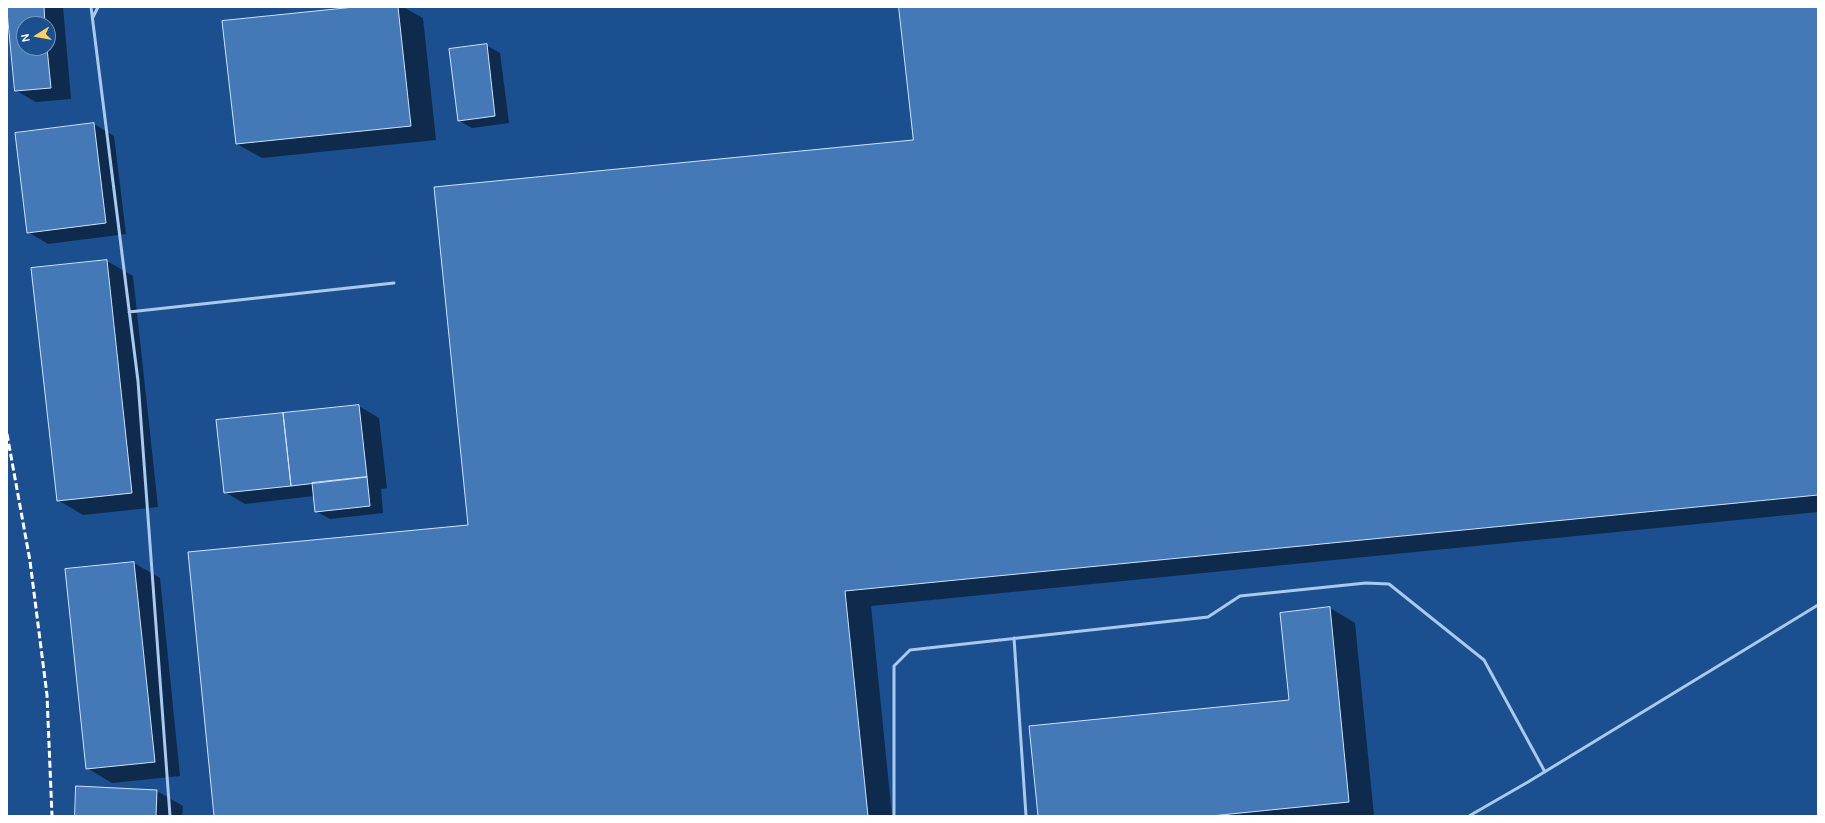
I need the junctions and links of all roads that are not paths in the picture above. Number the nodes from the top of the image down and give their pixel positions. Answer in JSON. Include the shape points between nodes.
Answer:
{"nodes":[{"id":1,"x":91,"y":7,"type":"edge"},
{"id":2,"x":98,"y":7,"type":"edge"},
{"id":3,"x":93,"y":17,"type":"junction"},
{"id":4,"x":394,"y":283,"type":"dead end"},
{"id":5,"x":129,"y":312,"type":"junction"},
{"id":6,"x":1818,"y":605,"type":"edge"},
{"id":7,"x":1014,"y":638,"type":"junction"},
{"id":8,"x":1545,"y":772,"type":"junction"},
{"id":9,"x":170,"y":816,"type":"edge"},
{"id":10,"x":894,"y":816,"type":"edge"},
{"id":11,"x":1026,"y":816,"type":"edge"},
{"id":12,"x":1469,"y":816,"type":"edge"}],
"edges":[{"from":1,"to":3,"type":"lane"},
{"from":2,"to":3,"type":"lane"},
{"from":3,"to":5,"type":"lane"},
{"from":4,"to":5,"type":"lane"},
{"from":5,"to":9,"type":"lane","via":[[138,382]]},
{"from":6,"to":8,"type":"lane"},
{"from":7,"to":8,"type":"lane","via":[[1208,617],[1240,596],[1366,583],[1389,584],[1484,660]]},
{"from":7,"to":10,"type":"lane","via":[[910,650],[894,666]]},
{"from":7,"to":11,"type":"lane"},
{"from":8,"to":12,"type":"lane"}]}
